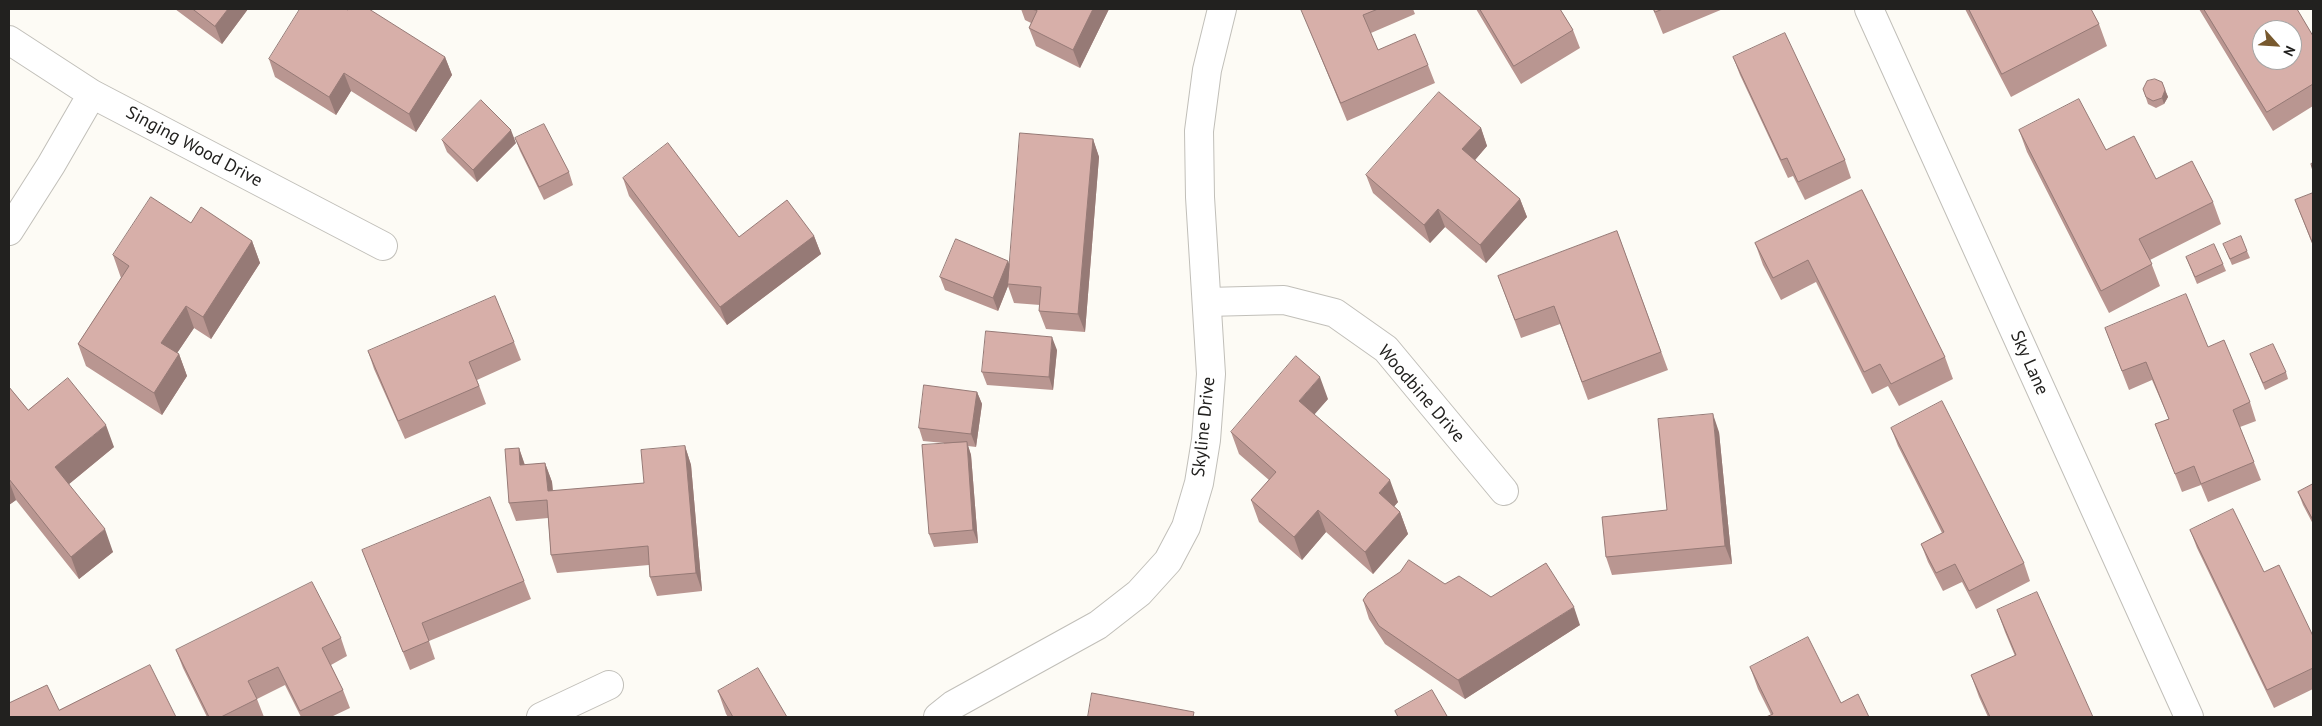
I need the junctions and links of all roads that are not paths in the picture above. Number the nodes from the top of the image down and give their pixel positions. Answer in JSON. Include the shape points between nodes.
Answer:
{"nodes":[{"id":1,"x":1222,"y":9,"type":"edge"},
{"id":2,"x":1869,"y":9,"type":"edge"},
{"id":3,"x":9,"y":40,"type":"edge"},
{"id":4,"x":92,"y":94,"type":"junction"},
{"id":5,"x":9,"y":231,"type":"edge"},
{"id":6,"x":383,"y":246,"type":"dead end"},
{"id":7,"x":1208,"y":302,"type":"junction"},
{"id":8,"x":1504,"y":491,"type":"dead end"},
{"id":9,"x":609,"y":685,"type":"dead end"},
{"id":10,"x":541,"y":717,"type":"edge"},
{"id":11,"x":938,"y":717,"type":"edge"},
{"id":12,"x":2189,"y":717,"type":"edge"}],
"edges":[{"from":1,"to":7,"type":"street","name":"Skyline Drive","via":[[1207,70],[1200,131],[1200,197]]},
{"from":2,"to":12,"type":"street","name":"Sky Lane"},
{"from":3,"to":4,"type":"street","name":"Singing Wood Drive"},
{"from":4,"to":5,"type":"street"},
{"from":4,"to":6,"type":"street","name":"Singing Wood Drive"},
{"from":7,"to":8,"type":"street","name":"Woodbine Drive","via":[[1284,300],[1335,313],[1386,349]]},
{"from":7,"to":11,"type":"street","name":"Skyline Drive","via":[[1210,374],[1202,466],[1186,527],[1168,561],[1139,593],[1098,625],[953,705]]},
{"from":9,"to":10,"type":"street"}]}
